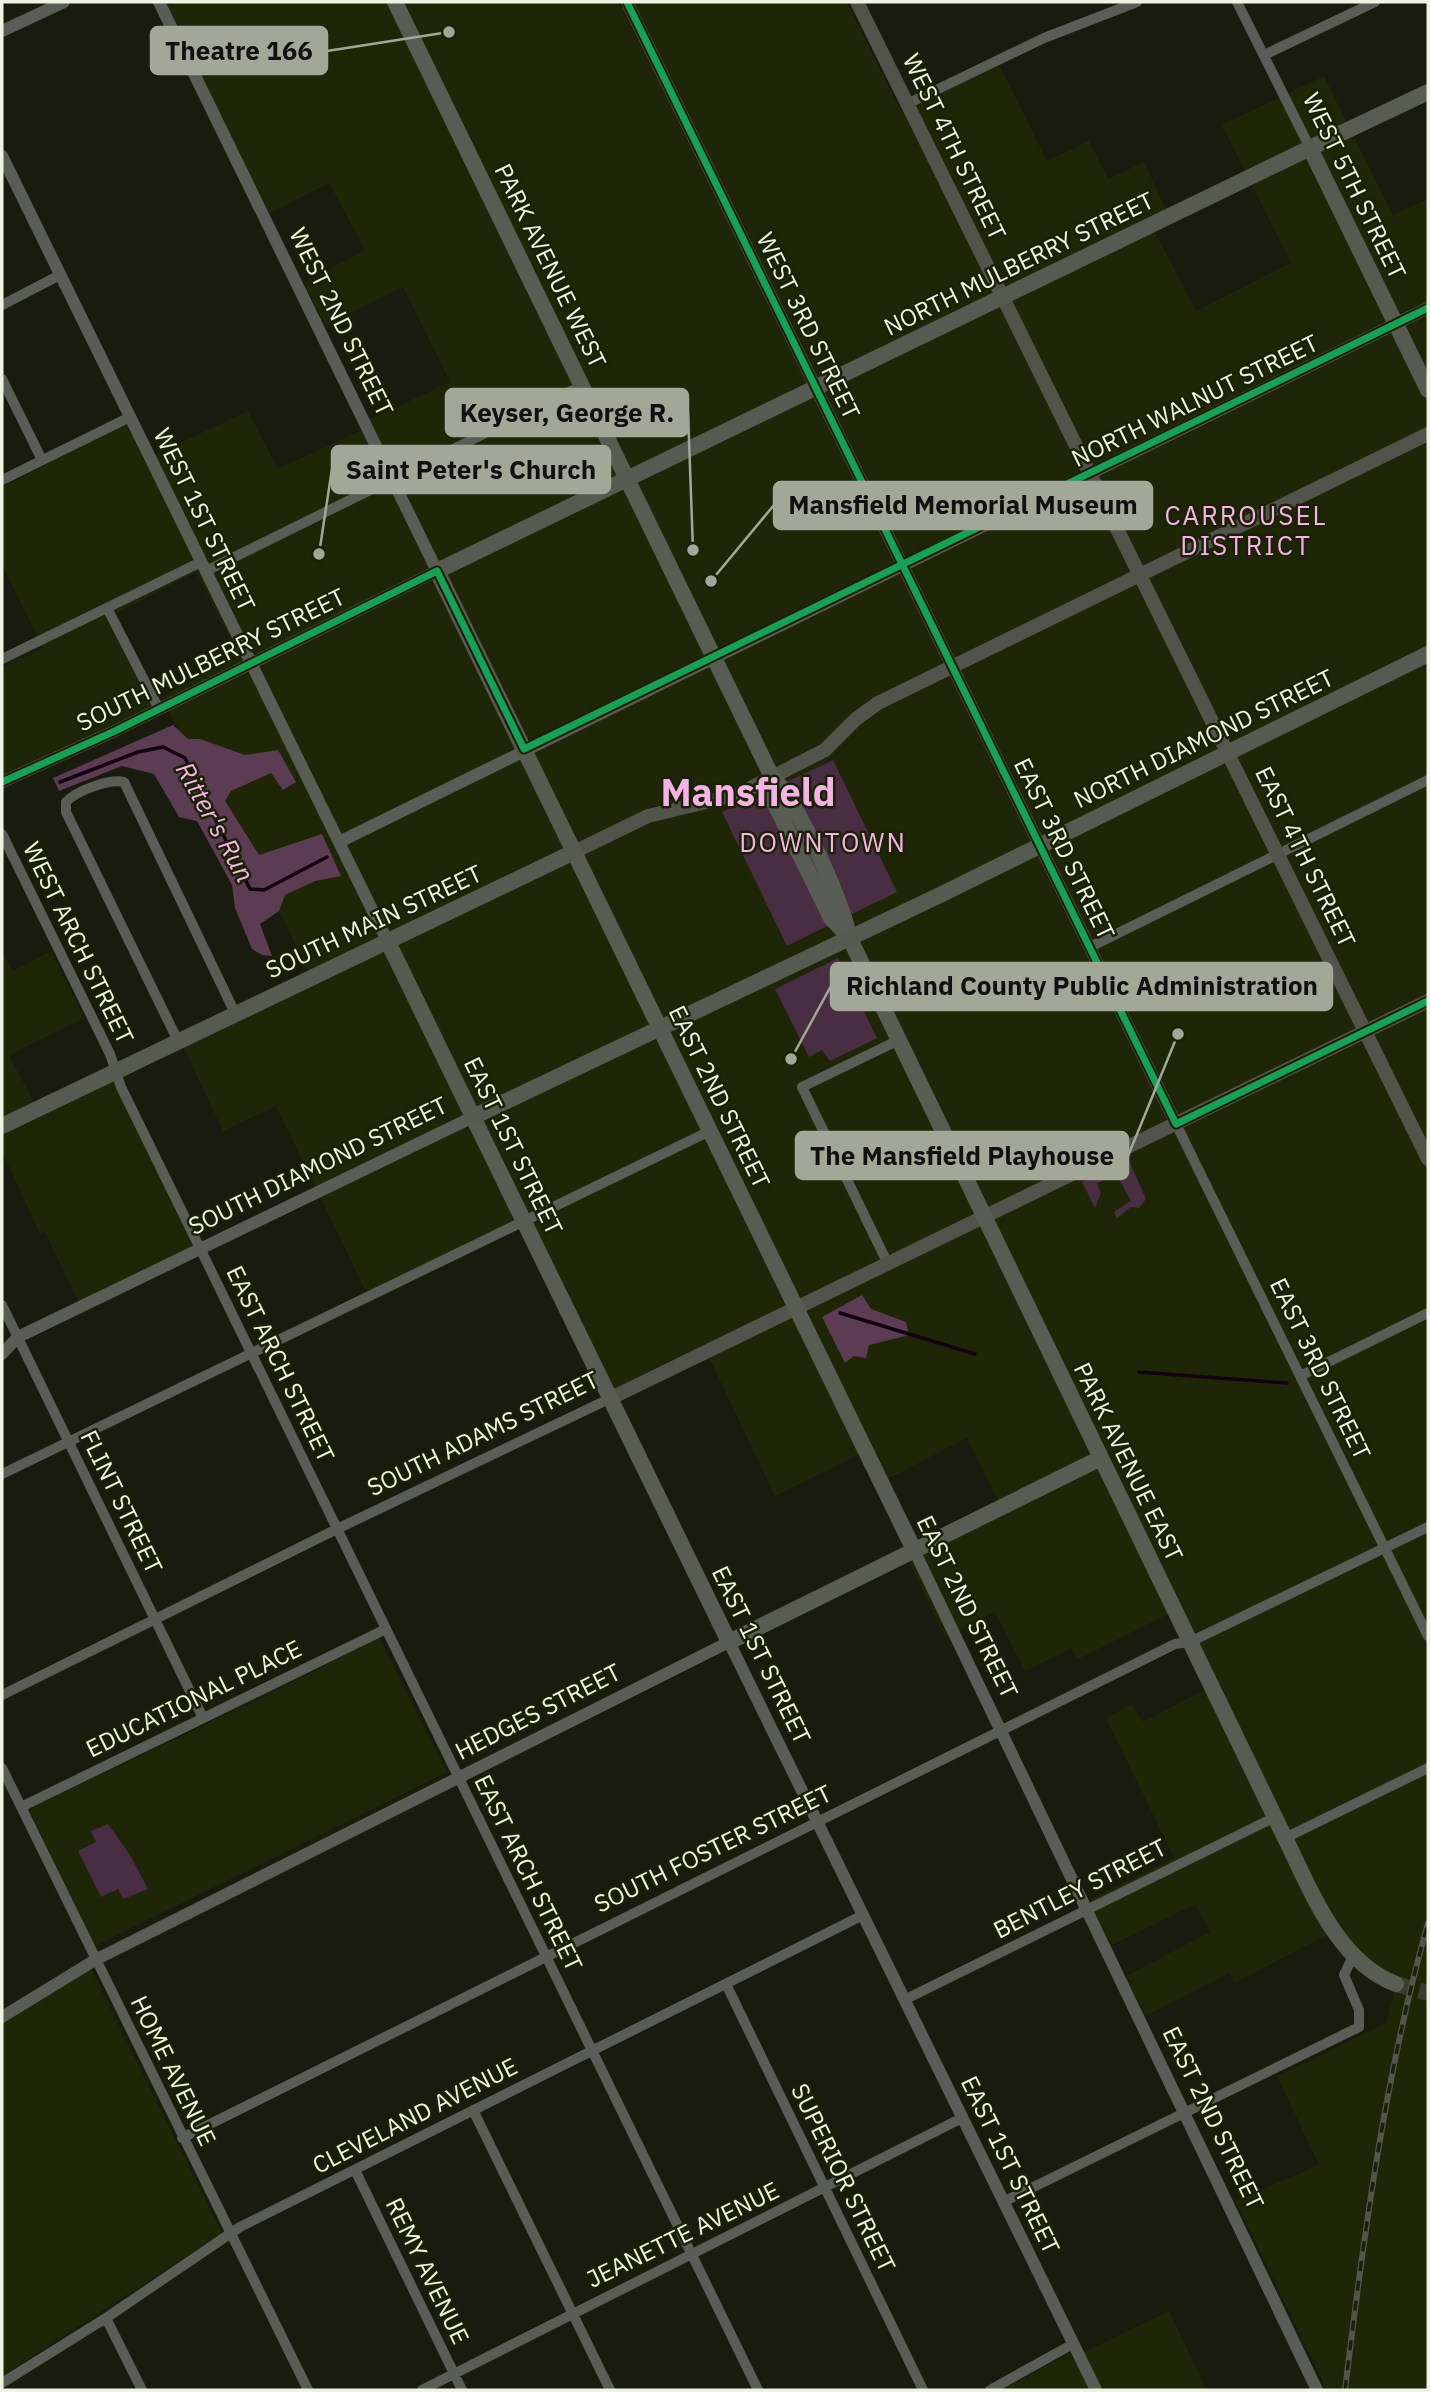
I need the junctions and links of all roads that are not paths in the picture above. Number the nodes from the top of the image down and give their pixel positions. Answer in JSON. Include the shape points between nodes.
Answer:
{"nodes":[{"id":1,"x":64,"y":2,"type":"edge"},
{"id":2,"x":159,"y":2,"type":"edge"},
{"id":3,"x":395,"y":2,"type":"edge"},
{"id":4,"x":627,"y":2,"type":"edge"},
{"id":5,"x":1137,"y":2,"type":"edge"},
{"id":6,"x":1237,"y":2,"type":"edge"},
{"id":7,"x":1375,"y":2,"type":"edge"},
{"id":8,"x":860,"y":3,"type":"edge"},
{"id":9,"x":2,"y":31,"type":"edge"},
{"id":10,"x":1264,"y":55,"type":"junction"},
{"id":11,"x":1428,"y":92,"type":"edge"},
{"id":12,"x":907,"y":104,"type":"junction"},
{"id":13,"x":1310,"y":148,"type":"junction"},
{"id":14,"x":2,"y":156,"type":"edge"},
{"id":15,"x":60,"y":275,"type":"junction"},
{"id":16,"x":1003,"y":297,"type":"junction"},
{"id":17,"x":2,"y":305,"type":"edge"},
{"id":18,"x":1428,"y":308,"type":"edge"},
{"id":19,"x":1396,"y":324,"type":"junction"},
{"id":20,"x":2,"y":379,"type":"edge"},
{"id":21,"x":583,"y":385,"type":"junction"},
{"id":22,"x":817,"y":388,"type":"junction"},
{"id":23,"x":1428,"y":390,"type":"edge"},
{"id":24,"x":130,"y":417,"type":"junction"},
{"id":25,"x":1428,"y":434,"type":"edge"},
{"id":26,"x":42,"y":460,"type":"junction"},
{"id":27,"x":1091,"y":473,"type":"junction"},
{"id":28,"x":629,"y":478,"type":"junction"},
{"id":29,"x":392,"y":479,"type":"junction"},
{"id":30,"x":2,"y":480,"type":"edge"},
{"id":31,"x":904,"y":565,"type":"junction"},
{"id":32,"x":204,"y":566,"type":"junction"},
{"id":33,"x":437,"y":571,"type":"junction"},
{"id":34,"x":1141,"y":575,"type":"junction"},
{"id":35,"x":107,"y":608,"type":"junction"},
{"id":36,"x":1428,"y":654,"type":"edge"},
{"id":37,"x":715,"y":658,"type":"junction"},
{"id":38,"x":2,"y":659,"type":"edge"},
{"id":39,"x":251,"y":663,"type":"junction"},
{"id":40,"x":954,"y":667,"type":"junction"},
{"id":41,"x":159,"y":709,"type":"junction"},
{"id":42,"x":524,"y":749,"type":"junction"},
{"id":43,"x":1228,"y":753,"type":"junction"},
{"id":44,"x":772,"y":777,"type":"junction"},
{"id":45,"x":1428,"y":780,"type":"edge"},
{"id":46,"x":2,"y":782,"type":"edge"},
{"id":47,"x":2,"y":834,"type":"edge"},
{"id":48,"x":339,"y":842,"type":"junction"},
{"id":49,"x":1040,"y":845,"type":"junction"},
{"id":50,"x":574,"y":852,"type":"junction"},
{"id":51,"x":1279,"y":855,"type":"junction"},
{"id":52,"x":849,"y":937,"type":"junction"},
{"id":53,"x":387,"y":940,"type":"junction"},
{"id":54,"x":1090,"y":947,"type":"junction"},
{"id":55,"x":1428,"y":1001,"type":"edge"},
{"id":56,"x":235,"y":1013,"type":"junction"},
{"id":57,"x":661,"y":1029,"type":"junction"},
{"id":58,"x":1366,"y":1032,"type":"junction"},
{"id":59,"x":899,"y":1040,"type":"junction"},
{"id":60,"x":177,"y":1041,"type":"junction"},
{"id":61,"x":116,"y":1072,"type":"junction"},
{"id":62,"x":473,"y":1117,"type":"junction"},
{"id":63,"x":1176,"y":1124,"type":"junction"},
{"id":64,"x":2,"y":1126,"type":"edge"},
{"id":65,"x":710,"y":1131,"type":"junction"},
{"id":66,"x":1428,"y":1159,"type":"edge"},
{"id":67,"x":985,"y":1217,"type":"junction"},
{"id":68,"x":524,"y":1221,"type":"junction"},
{"id":69,"x":200,"y":1248,"type":"junction"},
{"id":70,"x":888,"y":1264,"type":"junction"},
{"id":71,"x":2,"y":1305,"type":"edge"},
{"id":72,"x":796,"y":1308,"type":"junction"},
{"id":73,"x":1428,"y":1313,"type":"edge"},
{"id":74,"x":18,"y":1337,"type":"junction"},
{"id":75,"x":251,"y":1352,"type":"junction"},
{"id":76,"x":2,"y":1354,"type":"edge"},
{"id":77,"x":1300,"y":1376,"type":"junction"},
{"id":78,"x":611,"y":1398,"type":"junction"},
{"id":79,"x":68,"y":1442,"type":"junction"},
{"id":80,"x":1101,"y":1458,"type":"junction"},
{"id":81,"x":2,"y":1474,"type":"edge"},
{"id":82,"x":1428,"y":1527,"type":"edge"},
{"id":83,"x":337,"y":1529,"type":"junction"},
{"id":84,"x":1385,"y":1548,"type":"junction"},
{"id":85,"x":914,"y":1550,"type":"junction"},
{"id":86,"x":155,"y":1619,"type":"junction"},
{"id":87,"x":386,"y":1629,"type":"junction"},
{"id":88,"x":1428,"y":1636,"type":"edge"},
{"id":89,"x":729,"y":1642,"type":"junction"},
{"id":90,"x":1190,"y":1642,"type":"junction"},
{"id":91,"x":2,"y":1695,"type":"edge"},
{"id":92,"x":203,"y":1718,"type":"junction"},
{"id":93,"x":1000,"y":1729,"type":"junction"},
{"id":94,"x":2,"y":1768,"type":"edge"},
{"id":95,"x":1428,"y":1769,"type":"edge"},
{"id":96,"x":458,"y":1778,"type":"junction"},
{"id":97,"x":21,"y":1807,"type":"junction"},
{"id":98,"x":1275,"y":1816,"type":"junction"},
{"id":99,"x":817,"y":1821,"type":"junction"},
{"id":100,"x":1285,"y":1838,"type":"junction"},
{"id":101,"x":1087,"y":1909,"type":"junction"},
{"id":102,"x":863,"y":1915,"type":"junction"},
{"id":103,"x":546,"y":1956,"type":"junction"},
{"id":104,"x":1353,"y":1956,"type":"junction"},
{"id":105,"x":95,"y":1960,"type":"junction"},
{"id":106,"x":726,"y":1984,"type":"junction"},
{"id":107,"x":1396,"y":1984,"type":"tunnel mouth"},
{"id":108,"x":904,"y":2000,"type":"junction"},
{"id":109,"x":2,"y":2017,"type":"edge"},
{"id":110,"x":593,"y":2050,"type":"junction"},
{"id":111,"x":474,"y":2110,"type":"junction"},
{"id":112,"x":1185,"y":2114,"type":"junction"},
{"id":113,"x":962,"y":2118,"type":"junction"},
{"id":114,"x":182,"y":2138,"type":"junction"},
{"id":115,"x":355,"y":2170,"type":"junction"},
{"id":116,"x":825,"y":2188,"type":"junction"},
{"id":117,"x":1003,"y":2202,"type":"junction"},
{"id":118,"x":231,"y":2234,"type":"junction"},
{"id":119,"x":692,"y":2253,"type":"junction"},
{"id":120,"x":573,"y":2313,"type":"junction"},
{"id":121,"x":106,"y":2318,"type":"junction"},
{"id":122,"x":1073,"y":2344,"type":"junction"},
{"id":123,"x":454,"y":2374,"type":"junction"},
{"id":124,"x":2,"y":2383,"type":"edge"},
{"id":125,"x":1317,"y":2387,"type":"edge"},
{"id":126,"x":142,"y":2390,"type":"edge"},
{"id":127,"x":309,"y":2390,"type":"edge"},
{"id":128,"x":422,"y":2390,"type":"edge"},
{"id":129,"x":462,"y":2390,"type":"edge"},
{"id":130,"x":610,"y":2390,"type":"edge"},
{"id":131,"x":758,"y":2390,"type":"edge"},
{"id":132,"x":923,"y":2390,"type":"edge"},
{"id":133,"x":990,"y":2390,"type":"edge"},
{"id":134,"x":1096,"y":2390,"type":"edge"}],
"edges":[{"from":1,"to":9,"type":"street"},
{"from":2,"to":29,"type":"street","name":"WEST 2ND STREET"},
{"from":3,"to":21,"type":"main road","name":"PARK AVENUE WEST"},
{"from":4,"to":22,"type":"street","name":"WEST 3RD STREET"},
{"from":5,"to":12,"type":"street","via":[[1044,38]]},
{"from":6,"to":10,"type":"street","name":"WEST 5TH STREET"},
{"from":7,"to":10,"type":"street"},
{"from":8,"to":12,"type":"main road","name":"WEST 4TH STREET"},
{"from":10,"to":13,"type":"street","name":"WEST 5TH STREET"},
{"from":11,"to":13,"type":"main road","name":"NORTH MULBERRY STREET"},
{"from":12,"to":16,"type":"main road","name":"WEST 4TH STREET"},
{"from":13,"to":16,"type":"highway","name":"NORTH MULBERRY STREET"},
{"from":13,"to":19,"type":"highway","name":"WEST 5TH STREET"},
{"from":14,"to":15,"type":"street","name":"WEST 1ST STREET"},
{"from":15,"to":17,"type":"street"},
{"from":15,"to":24,"type":"street","name":"WEST 1ST STREET"},
{"from":16,"to":22,"type":"highway","name":"NORTH MULBERRY STREET"},
{"from":16,"to":27,"type":"main road","name":"WEST 4TH STREET"},
{"from":18,"to":19,"type":"street","name":"NORTH WALNUT STREET"},
{"from":19,"to":23,"type":"highway","name":"WEST 5TH STREET"},
{"from":19,"to":27,"type":"street","name":"NORTH WALNUT STREET"},
{"from":20,"to":26,"type":"street"},
{"from":21,"to":28,"type":"main road","name":"PARK AVENUE WEST"},
{"from":21,"to":29,"type":"street"},
{"from":22,"to":28,"type":"highway","name":"NORTH MULBERRY STREET"},
{"from":22,"to":31,"type":"street","name":"WEST 3RD STREET"},
{"from":24,"to":26,"type":"street"},
{"from":24,"to":32,"type":"street","name":"WEST 1ST STREET"},
{"from":25,"to":34,"type":"main road","name":"SOUTH MAIN STREET"},
{"from":26,"to":30,"type":"street"},
{"from":27,"to":31,"type":"street","name":"NORTH WALNUT STREET"},
{"from":27,"to":34,"type":"main road","name":"WEST 4TH STREET"},
{"from":28,"to":33,"type":"highway","name":"SOUTH MULBERRY STREET"},
{"from":28,"to":37,"type":"main road","name":"PARK AVENUE WEST"},
{"from":29,"to":32,"type":"street"},
{"from":29,"to":33,"type":"street","name":"WEST 2ND STREET"},
{"from":31,"to":37,"type":"street","name":"NORTH WALNUT STREET"},
{"from":31,"to":40,"type":"street","name":"WEST 3RD STREET"},
{"from":32,"to":35,"type":"street"},
{"from":32,"to":39,"type":"street","name":"WEST 1ST STREET"},
{"from":33,"to":39,"type":"street","name":"SOUTH MULBERRY STREET"},
{"from":33,"to":42,"type":"highway","name":"WEST 2ND STREET"},
{"from":34,"to":40,"type":"main road","name":"SOUTH MAIN STREET"},
{"from":34,"to":43,"type":"main road","name":"EAST 4TH STREET"},
{"from":35,"to":38,"type":"street"},
{"from":35,"to":41,"type":"street"},
{"from":36,"to":43,"type":"highway","name":"NORTH DIAMOND STREET"},
{"from":37,"to":42,"type":"street","name":"NORTH WALNUT STREET"},
{"from":37,"to":44,"type":"main road","name":"PARK AVENUE WEST"},
{"from":39,"to":41,"type":"street","name":"SOUTH MULBERRY STREET"},
{"from":39,"to":48,"type":"street","name":"WEST 1ST STREET"},
{"from":40,"to":44,"type":"main road","name":"SOUTH MAIN STREET","via":[[878,704],[856,719],[830,747]]},
{"from":40,"to":49,"type":"street","name":"EAST 3RD STREET"},
{"from":41,"to":46,"type":"street","name":"SOUTH MULBERRY STREET"},
{"from":42,"to":48,"type":"street","name":"NORTH WALNUT STREET"},
{"from":42,"to":50,"type":"highway","name":"WEST 2ND STREET"},
{"from":43,"to":49,"type":"highway","name":"NORTH DIAMOND STREET"},
{"from":43,"to":51,"type":"main road","name":"EAST 4TH STREET"},
{"from":44,"to":50,"type":"main road","name":"SOUTH MAIN STREET","via":[[725,799],[648,816]]},
{"from":44,"to":52,"type":"main road","name":"PARK AVENUE EAST","via":[[785,791],[836,896]]},
{"from":45,"to":51,"type":"street"},
{"from":47,"to":61,"type":"street","name":"WEST ARCH STREET"},
{"from":48,"to":53,"type":"street","name":"WEST 1ST STREET"},
{"from":49,"to":52,"type":"highway","name":"NORTH DIAMOND STREET"},
{"from":49,"to":54,"type":"street","name":"EAST 3RD STREET"},
{"from":50,"to":53,"type":"highway","name":"SOUTH MAIN STREET"},
{"from":50,"to":57,"type":"main road","name":"EAST 2ND STREET"},
{"from":51,"to":54,"type":"street"},
{"from":51,"to":58,"type":"main road","name":"EAST 4TH STREET"},
{"from":52,"to":57,"type":"highway","name":"SOUTH DIAMOND STREET"},
{"from":52,"to":59,"type":"main road","name":"PARK AVENUE EAST"},
{"from":53,"to":56,"type":"highway","name":"SOUTH MAIN STREET"},
{"from":53,"to":62,"type":"highway","name":"EAST 1ST STREET"},
{"from":54,"to":63,"type":"street","name":"EAST 3RD STREET"},
{"from":55,"to":58,"type":"main road","name":"SOUTH ADAMS STREET"},
{"from":56,"to":60,"type":"highway","name":"SOUTH MAIN STREET"},
{"from":56,"to":60,"type":"street","via":[[124,782],[71,796],[66,812]]},
{"from":57,"to":62,"type":"highway","name":"SOUTH DIAMOND STREET"},
{"from":57,"to":65,"type":"main road","name":"EAST 2ND STREET"},
{"from":58,"to":63,"type":"main road","name":"SOUTH ADAMS STREET"},
{"from":58,"to":66,"type":"main road","name":"EAST 4TH STREET"},
{"from":59,"to":67,"type":"main road","name":"PARK AVENUE EAST"},
{"from":59,"to":70,"type":"street","via":[[802,1087]]},
{"from":60,"to":61,"type":"highway","name":"SOUTH MAIN STREET"},
{"from":61,"to":64,"type":"highway","name":"SOUTH MAIN STREET"},
{"from":61,"to":69,"type":"street","name":"EAST ARCH STREET"},
{"from":62,"to":68,"type":"main road","name":"EAST 1ST STREET"},
{"from":62,"to":69,"type":"street","name":"SOUTH DIAMOND STREET"},
{"from":63,"to":67,"type":"main road","name":"SOUTH ADAMS STREET"},
{"from":63,"to":77,"type":"street","name":"EAST 3RD STREET"},
{"from":65,"to":68,"type":"street"},
{"from":65,"to":72,"type":"main road","name":"EAST 2ND STREET"},
{"from":67,"to":70,"type":"main road","name":"SOUTH ADAMS STREET"},
{"from":67,"to":80,"type":"main road","name":"PARK AVENUE EAST"},
{"from":68,"to":75,"type":"street"},
{"from":68,"to":78,"type":"main road","name":"EAST 1ST STREET"},
{"from":69,"to":74,"type":"street","name":"SOUTH DIAMOND STREET"},
{"from":69,"to":75,"type":"street","name":"EAST ARCH STREET"},
{"from":70,"to":72,"type":"main road","name":"SOUTH ADAMS STREET"},
{"from":71,"to":74,"type":"street","name":"FLINT STREET"},
{"from":72,"to":78,"type":"main road","name":"SOUTH ADAMS STREET"},
{"from":72,"to":85,"type":"main road","name":"EAST 2ND STREET"},
{"from":73,"to":77,"type":"street"},
{"from":74,"to":76,"type":"street","name":"SOUTH DIAMOND STREET"},
{"from":74,"to":79,"type":"street","name":"FLINT STREET"},
{"from":75,"to":79,"type":"street"},
{"from":75,"to":83,"type":"street","name":"EAST ARCH STREET"},
{"from":77,"to":84,"type":"street","name":"EAST 3RD STREET"},
{"from":78,"to":83,"type":"street","name":"SOUTH ADAMS STREET"},
{"from":78,"to":89,"type":"main road","name":"EAST 1ST STREET"},
{"from":79,"to":81,"type":"street"},
{"from":79,"to":86,"type":"street","name":"FLINT STREET"},
{"from":80,"to":85,"type":"main road","name":"HEDGES STREET"},
{"from":80,"to":90,"type":"main road","name":"PARK AVENUE EAST"},
{"from":82,"to":84,"type":"street","name":"SOUTH FOSTER STREET"},
{"from":83,"to":86,"type":"street","name":"SOUTH ADAMS STREET"},
{"from":83,"to":87,"type":"street","name":"EAST ARCH STREET"},
{"from":84,"to":88,"type":"street","name":"EAST 3RD STREET"},
{"from":84,"to":90,"type":"street","name":"SOUTH FOSTER STREET"},
{"from":85,"to":89,"type":"main road","name":"HEDGES STREET"},
{"from":85,"to":93,"type":"street","name":"EAST 2ND STREET"},
{"from":86,"to":91,"type":"street","name":"SOUTH ADAMS STREET"},
{"from":86,"to":92,"type":"street","name":"FLINT STREET"},
{"from":87,"to":92,"type":"street","name":"EDUCATIONAL PLACE"},
{"from":87,"to":96,"type":"street","name":"EAST ARCH STREET"},
{"from":89,"to":96,"type":"street","name":"HEDGES STREET"},
{"from":89,"to":99,"type":"street","name":"EAST 1ST STREET"},
{"from":90,"to":93,"type":"street","name":"SOUTH FOSTER STREET","via":[[1175,1644]]},
{"from":90,"to":98,"type":"main road","name":"PARK AVENUE EAST"},
{"from":92,"to":97,"type":"street","name":"EDUCATIONAL PLACE"},
{"from":93,"to":99,"type":"street","name":"SOUTH FOSTER STREET"},
{"from":93,"to":101,"type":"street","name":"EAST 2ND STREET"},
{"from":94,"to":97,"type":"street","name":"HOME AVENUE"},
{"from":95,"to":100,"type":"street"},
{"from":96,"to":103,"type":"street","name":"EAST ARCH STREET"},
{"from":96,"to":105,"type":"street","name":"HEDGES STREET"},
{"from":97,"to":105,"type":"street","name":"HOME AVENUE"},
{"from":98,"to":100,"type":"main road","name":"PARK AVENUE EAST"},
{"from":98,"to":101,"type":"street","name":"BENTLEY STREET"},
{"from":99,"to":102,"type":"street","name":"EAST 1ST STREET"},
{"from":99,"to":103,"type":"street","name":"SOUTH FOSTER STREET"},
{"from":100,"to":104,"type":"main road","name":"PARK AVENUE EAST","via":[[1327,1918]]},
{"from":101,"to":108,"type":"street","name":"BENTLEY STREET"},
{"from":101,"to":112,"type":"street","name":"EAST 2ND STREET"},
{"from":102,"to":106,"type":"street","name":"CLEVELAND AVENUE"},
{"from":102,"to":108,"type":"street","name":"EAST 1ST STREET"},
{"from":103,"to":110,"type":"street","name":"EAST ARCH STREET"},
{"from":103,"to":114,"type":"street","name":"SOUTH FOSTER STREET"},
{"from":104,"to":107,"type":"main road","name":"PARK AVENUE EAST"},
{"from":104,"to":112,"type":"street","via":[[1344,1975],[1359,2010],[1359,2026]]},
{"from":105,"to":109,"type":"street","name":"HEDGES STREET"},
{"from":105,"to":114,"type":"street","name":"HOME AVENUE"},
{"from":106,"to":110,"type":"street","name":"CLEVELAND AVENUE"},
{"from":106,"to":116,"type":"street","name":"SUPERIOR STREET"},
{"from":108,"to":113,"type":"street","name":"EAST 1ST STREET"},
{"from":110,"to":111,"type":"street","name":"CLEVELAND AVENUE"},
{"from":110,"to":119,"type":"street","name":"EAST ARCH STREET"},
{"from":111,"to":115,"type":"street","name":"CLEVELAND AVENUE"},
{"from":111,"to":120,"type":"street"},
{"from":112,"to":117,"type":"street"},
{"from":112,"to":125,"type":"street","name":"EAST 2ND STREET"},
{"from":113,"to":116,"type":"street","name":"JEANETTE AVENUE"},
{"from":113,"to":117,"type":"street","name":"EAST 1ST STREET"},
{"from":114,"to":118,"type":"street","name":"HOME AVENUE"},
{"from":115,"to":118,"type":"street","name":"CLEVELAND AVENUE"},
{"from":115,"to":123,"type":"street","name":"REMY AVENUE"},
{"from":116,"to":119,"type":"street","name":"JEANETTE AVENUE"},
{"from":116,"to":132,"type":"street","name":"SUPERIOR STREET"},
{"from":117,"to":122,"type":"street","name":"EAST 1ST STREET"},
{"from":118,"to":121,"type":"street","name":"CLEVELAND AVENUE"},
{"from":118,"to":127,"type":"street","name":"HOME AVENUE"},
{"from":119,"to":120,"type":"street","name":"JEANETTE AVENUE"},
{"from":119,"to":131,"type":"street","name":"EAST ARCH STREET"},
{"from":120,"to":123,"type":"street","name":"JEANETTE AVENUE"},
{"from":120,"to":130,"type":"street"},
{"from":121,"to":124,"type":"street","name":"CLEVELAND AVENUE"},
{"from":121,"to":126,"type":"street"},
{"from":122,"to":133,"type":"street"},
{"from":122,"to":134,"type":"street","name":"EAST 1ST STREET"},
{"from":123,"to":128,"type":"street","name":"JEANETTE AVENUE"},
{"from":123,"to":129,"type":"street","name":"REMY AVENUE"}]}
